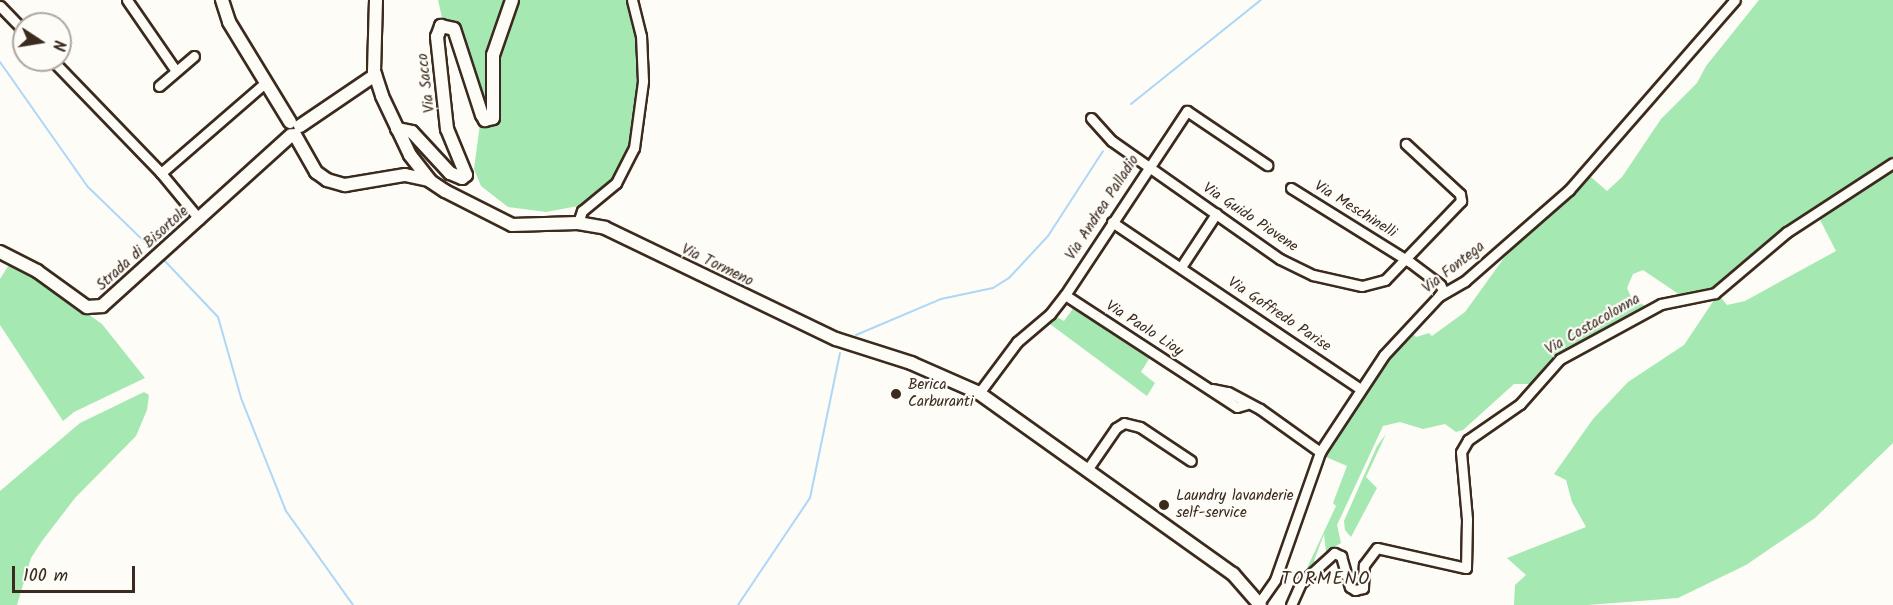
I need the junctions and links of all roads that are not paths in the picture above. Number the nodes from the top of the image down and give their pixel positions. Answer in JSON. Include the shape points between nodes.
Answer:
{"nodes":[{"id":1,"x":127,"y":0,"type":"edge"},
{"id":2,"x":222,"y":0,"type":"edge"},
{"id":3,"x":376,"y":0,"type":"edge"},
{"id":4,"x":512,"y":0,"type":"edge"},
{"id":5,"x":632,"y":0,"type":"edge"},
{"id":6,"x":1735,"y":0,"type":"edge"},
{"id":7,"x":0,"y":6,"type":"edge"},
{"id":8,"x":12,"y":18,"type":"edge"},
{"id":9,"x":194,"y":56,"type":"dead end"},
{"id":10,"x":176,"y":71,"type":"junction"},
{"id":11,"x":64,"y":72,"type":"edge"},
{"id":12,"x":375,"y":75,"type":"junction"},
{"id":13,"x":265,"y":82,"type":"junction"},
{"id":14,"x":159,"y":86,"type":"dead end"},
{"id":15,"x":1091,"y":118,"type":"dead end"},
{"id":16,"x":396,"y":129,"type":"junction"},
{"id":17,"x":294,"y":130,"type":"junction"},
{"id":18,"x":1406,"y":144,"type":"dead end"},
{"id":19,"x":1893,"y":163,"type":"edge"},
{"id":20,"x":417,"y":164,"type":"junction"},
{"id":21,"x":1267,"y":165,"type":"dead end"},
{"id":22,"x":1148,"y":167,"type":"junction"},
{"id":23,"x":161,"y":173,"type":"junction"},
{"id":24,"x":405,"y":175,"type":"junction"},
{"id":25,"x":430,"y":181,"type":"junction"},
{"id":26,"x":1291,"y":188,"type":"dead end"},
{"id":27,"x":1216,"y":214,"type":"junction"},
{"id":28,"x":199,"y":219,"type":"junction"},
{"id":29,"x":1112,"y":222,"type":"junction"},
{"id":30,"x":578,"y":223,"type":"junction"},
{"id":31,"x":0,"y":252,"type":"edge"},
{"id":32,"x":1404,"y":258,"type":"junction"},
{"id":33,"x":1181,"y":267,"type":"junction"},
{"id":34,"x":1065,"y":295,"type":"junction"},
{"id":35,"x":1439,"y":296,"type":"junction"},
{"id":36,"x":1359,"y":388,"type":"junction"},
{"id":37,"x":979,"y":393,"type":"junction"},
{"id":38,"x":1320,"y":452,"type":"junction"},
{"id":39,"x":1191,"y":461,"type":"dead end"},
{"id":40,"x":1087,"y":471,"type":"junction"},
{"id":41,"x":1259,"y":604,"type":"edge"},
{"id":42,"x":1291,"y":605,"type":"edge"}],
"edges":[{"from":1,"to":10,"type":"street"},
{"from":2,"to":13,"type":"main road","via":[[229,22]]},
{"from":3,"to":12,"type":"main road"},
{"from":4,"to":16,"type":"main road","name":"Via Sacco","via":[[494,55],[493,118],[485,120],[482,115],[454,29],[441,26],[437,37],[447,129],[466,175],[462,178],[450,173],[412,132]]},
{"from":5,"to":30,"type":"street","via":[[641,36],[644,81],[634,148],[616,183],[582,211]]},
{"from":6,"to":35,"type":"street","name":"Via Fontega","via":[[1556,203],[1465,281]]},
{"from":7,"to":8,"type":"street"},
{"from":9,"to":10,"type":"street"},
{"from":10,"to":14,"type":"street"},
{"from":11,"to":23,"type":"street"},
{"from":12,"to":16,"type":"main road","name":"Via Tormeno"},
{"from":12,"to":17,"type":"main road","name":"Strada di Bisortole"},
{"from":13,"to":17,"type":"main road"},
{"from":13,"to":23,"type":"street"},
{"from":15,"to":22,"type":"street","name":"Via Guido Piovene","via":[[1112,141]]},
{"from":16,"to":20,"type":"main road","name":"Via Tormeno"},
{"from":17,"to":24,"type":"main road","via":[[316,172],[327,180],[345,184]]},
{"from":17,"to":28,"type":"main road","name":"Strada di Bisortole"},
{"from":18,"to":32,"type":"street","name":"Via Meschinelli","via":[[1462,197]]},
{"from":19,"to":42,"type":"street","name":"Via Costacolonna","via":[[1787,232],[1715,293],[1661,304],[1560,359],[1520,404],[1468,440],[1461,452],[1467,519],[1466,568],[1373,548],[1364,565],[1364,588],[1355,590],[1350,587],[1341,556],[1334,553],[1306,578]]},
{"from":20,"to":24,"type":"main road"},
{"from":20,"to":25,"type":"main road","name":"Via Tormeno"},
{"from":21,"to":22,"type":"street","name":"Via Andrea Palladio","via":[[1191,110]]},
{"from":22,"to":27,"type":"street","name":"Via Guido Piovene"},
{"from":22,"to":29,"type":"street","name":"Via Andrea Palladio"},
{"from":23,"to":28,"type":"street"},
{"from":24,"to":25,"type":"main road"},
{"from":25,"to":30,"type":"main road","name":"Via Tormeno","via":[[502,222],[528,226]]},
{"from":26,"to":32,"type":"street","name":"Via Meschinelli"},
{"from":27,"to":32,"type":"street","name":"Via Guido Piovene","via":[[1280,259],[1336,281],[1376,285]]},
{"from":27,"to":33,"type":"street"},
{"from":28,"to":31,"type":"main road","name":"Strada di Bisortole","via":[[97,308],[87,307],[37,271]]},
{"from":29,"to":33,"type":"street","name":"Via Goffredo Parise"},
{"from":29,"to":34,"type":"street","name":"Via Andrea Palladio"},
{"from":30,"to":37,"type":"main road","name":"Via Tormeno","via":[[619,234],[836,339],[911,363]]},
{"from":32,"to":35,"type":"street","name":"Via Meschinelli","via":[[1440,285],[1443,290]]},
{"from":33,"to":36,"type":"street","name":"Via Goffredo Parise"},
{"from":34,"to":37,"type":"street","name":"Via Andrea Palladio","via":[[1050,314],[1017,342]]},
{"from":34,"to":38,"type":"street","name":"Via Paolo Lioy","via":[[1208,389],[1228,392],[1260,409]]},
{"from":35,"to":36,"type":"street","name":"Via Fontega"},
{"from":36,"to":38,"type":"street","name":"Via Fontega"},
{"from":37,"to":40,"type":"main road","name":"Via Tormeno"},
{"from":38,"to":41,"type":"street","name":"Via Fontega","via":[[1275,580]]},
{"from":39,"to":40,"type":"street","via":[[1140,427],[1124,423],[1116,428]]},
{"from":40,"to":41,"type":"main road","name":"Via Tormeno","via":[[1233,574]]}]}
